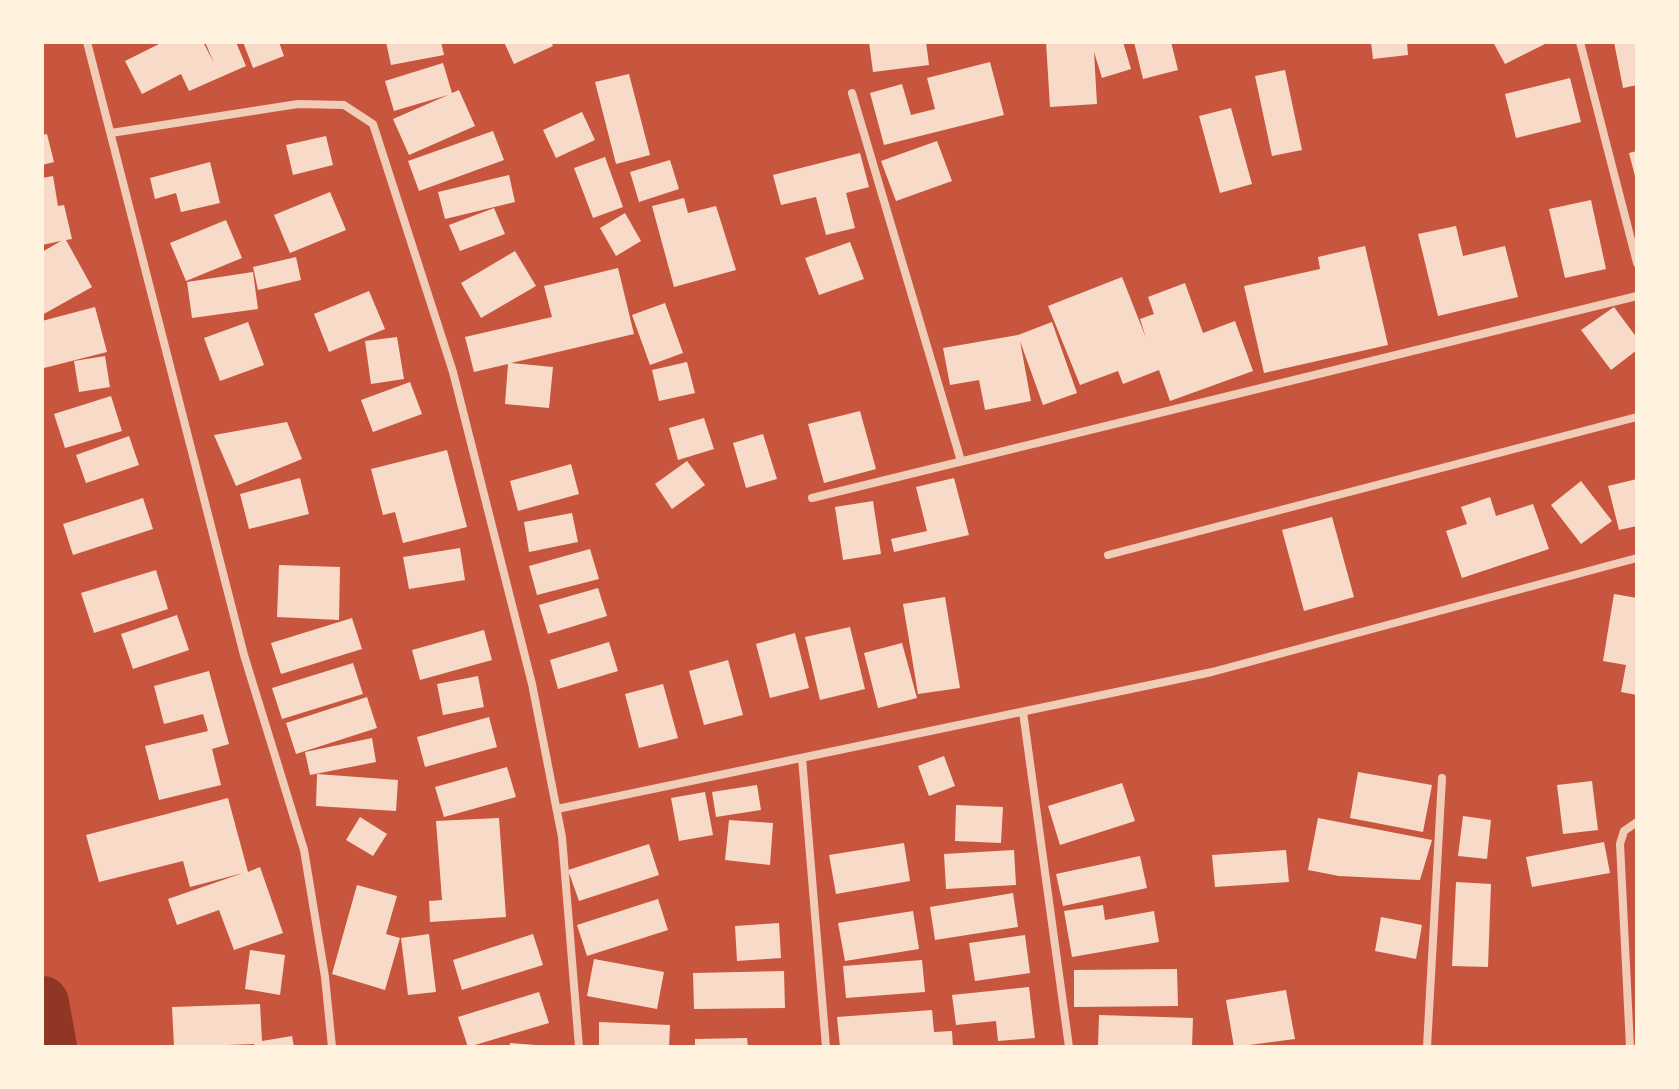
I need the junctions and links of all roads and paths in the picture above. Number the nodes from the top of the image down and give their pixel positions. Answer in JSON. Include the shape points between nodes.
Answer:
{"nodes":[{"id":1,"x":87,"y":42,"type":"edge"},
{"id":2,"x":1580,"y":42,"type":"edge"},
{"id":3,"x":852,"y":93,"type":"dead end"},
{"id":4,"x":111,"y":133,"type":"junction"},
{"id":5,"x":1637,"y":263,"type":"edge"},
{"id":6,"x":1637,"y":296,"type":"edge"},
{"id":7,"x":1637,"y":417,"type":"edge"},
{"id":8,"x":961,"y":461,"type":"junction"},
{"id":9,"x":812,"y":498,"type":"dead end"},
{"id":10,"x":1108,"y":555,"type":"dead end"},
{"id":11,"x":1637,"y":558,"type":"edge"},
{"id":12,"x":1023,"y":712,"type":"junction"},
{"id":13,"x":802,"y":758,"type":"junction"},
{"id":14,"x":1442,"y":778,"type":"dead end"},
{"id":15,"x":557,"y":809,"type":"junction"},
{"id":16,"x":1637,"y":822,"type":"edge"},
{"id":17,"x":332,"y":1047,"type":"edge"},
{"id":18,"x":579,"y":1047,"type":"edge"},
{"id":19,"x":826,"y":1047,"type":"edge"},
{"id":20,"x":1069,"y":1047,"type":"edge"},
{"id":21,"x":1427,"y":1047,"type":"edge"},
{"id":22,"x":1630,"y":1047,"type":"edge"}],
"edges":[{"from":1,"to":4,"type":"street"},
{"from":2,"to":5,"type":"street"},
{"from":3,"to":8,"type":"street"},
{"from":4,"to":15,"type":"street","via":[[298,104],[344,105],[373,124],[453,372],[532,684]]},
{"from":4,"to":17,"type":"street","via":[[244,655],[304,850]]},
{"from":6,"to":8,"type":"street"},
{"from":7,"to":10,"type":"street"},
{"from":8,"to":9,"type":"street"},
{"from":11,"to":12,"type":"street","via":[[1212,672]]},
{"from":12,"to":13,"type":"street"},
{"from":12,"to":20,"type":"street"},
{"from":13,"to":15,"type":"street"},
{"from":13,"to":19,"type":"street"},
{"from":14,"to":21,"type":"street"},
{"from":15,"to":18,"type":"street"},
{"from":16,"to":22,"type":"street","via":[[1624,831],[1620,844]]}]}
